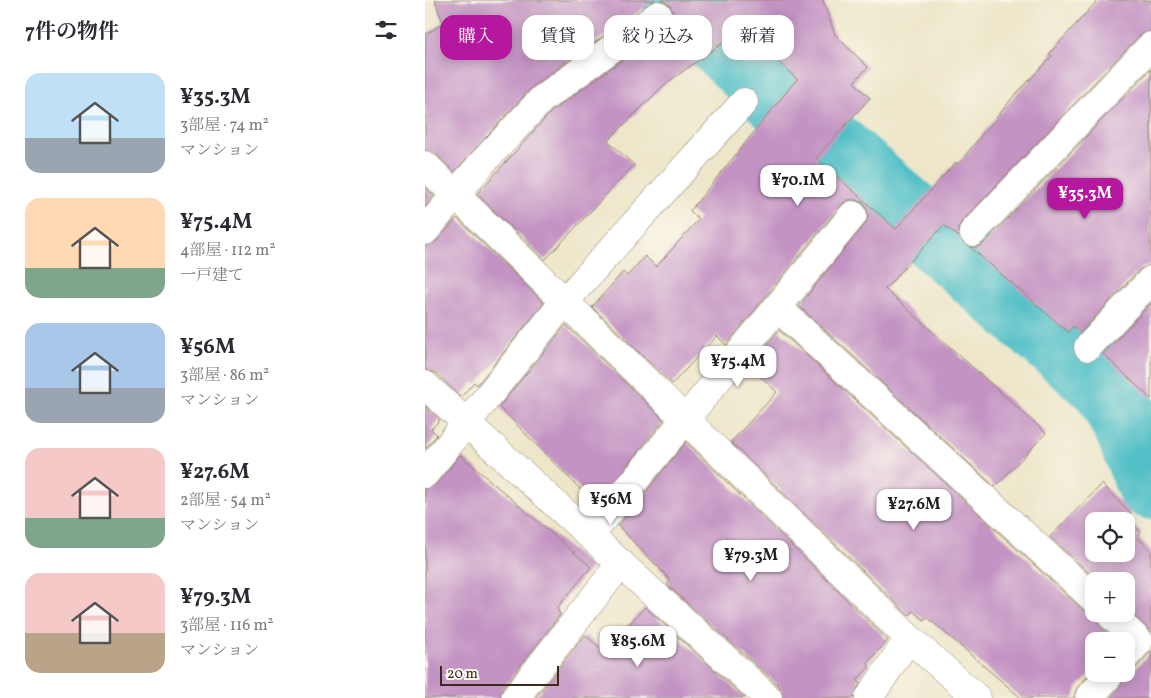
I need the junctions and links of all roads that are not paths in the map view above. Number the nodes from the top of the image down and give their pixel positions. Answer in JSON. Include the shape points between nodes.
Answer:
{"nodes":[{"id":1,"x":658,"y":14,"type":"dead end"},
{"id":2,"x":1151,"y":46,"type":"edge"},
{"id":3,"x":744,"y":102,"type":"dead end"},
{"id":4,"x":425,"y":164,"type":"edge"},
{"id":5,"x":456,"y":194,"type":"junction"},
{"id":6,"x":853,"y":215,"type":"dead end"},
{"id":7,"x":425,"y":231,"type":"edge"},
{"id":8,"x":973,"y":232,"type":"dead end"},
{"id":9,"x":1151,"y":280,"type":"edge"},
{"id":10,"x":565,"y":301,"type":"junction"},
{"id":11,"x":777,"y":307,"type":"junction"},
{"id":12,"x":1088,"y":347,"type":"dead end"},
{"id":13,"x":425,"y":385,"type":"edge"},
{"id":14,"x":685,"y":418,"type":"junction"},
{"id":15,"x":466,"y":422,"type":"junction"},
{"id":16,"x":425,"y":474,"type":"edge"},
{"id":17,"x":590,"y":535,"type":"junction"},
{"id":18,"x":621,"y":564,"type":"junction"},
{"id":19,"x":1085,"y":591,"type":"edge"},
{"id":20,"x":1119,"y":622,"type":"edge"},
{"id":21,"x":1129,"y":632,"type":"edge"},
{"id":22,"x":909,"y":638,"type":"junction"},
{"id":23,"x":1104,"y":682,"type":"edge"},
{"id":24,"x":515,"y":698,"type":"edge"},
{"id":25,"x":768,"y":698,"type":"edge"},
{"id":26,"x":869,"y":698,"type":"edge"},
{"id":27,"x":977,"y":698,"type":"edge"},
{"id":28,"x":1089,"y":698,"type":"edge"}],
"edges":[{"from":1,"to":5,"type":"street","via":[[542,99]]},
{"from":2,"to":8,"type":"street"},
{"from":3,"to":10,"type":"street"},
{"from":4,"to":5,"type":"street"},
{"from":5,"to":7,"type":"street"},
{"from":5,"to":10,"type":"street"},
{"from":6,"to":11,"type":"street"},
{"from":9,"to":12,"type":"street"},
{"from":10,"to":14,"type":"street"},
{"from":10,"to":15,"type":"street"},
{"from":11,"to":14,"type":"street"},
{"from":11,"to":19,"type":"street"},
{"from":13,"to":15,"type":"street"},
{"from":14,"to":17,"type":"street"},
{"from":14,"to":22,"type":"street"},
{"from":15,"to":16,"type":"street"},
{"from":15,"to":17,"type":"street"},
{"from":17,"to":18,"type":"street"},
{"from":18,"to":24,"type":"street"},
{"from":18,"to":25,"type":"street"},
{"from":20,"to":21,"type":"street"},
{"from":22,"to":26,"type":"street"},
{"from":22,"to":27,"type":"street"},
{"from":23,"to":28,"type":"street"}]}
